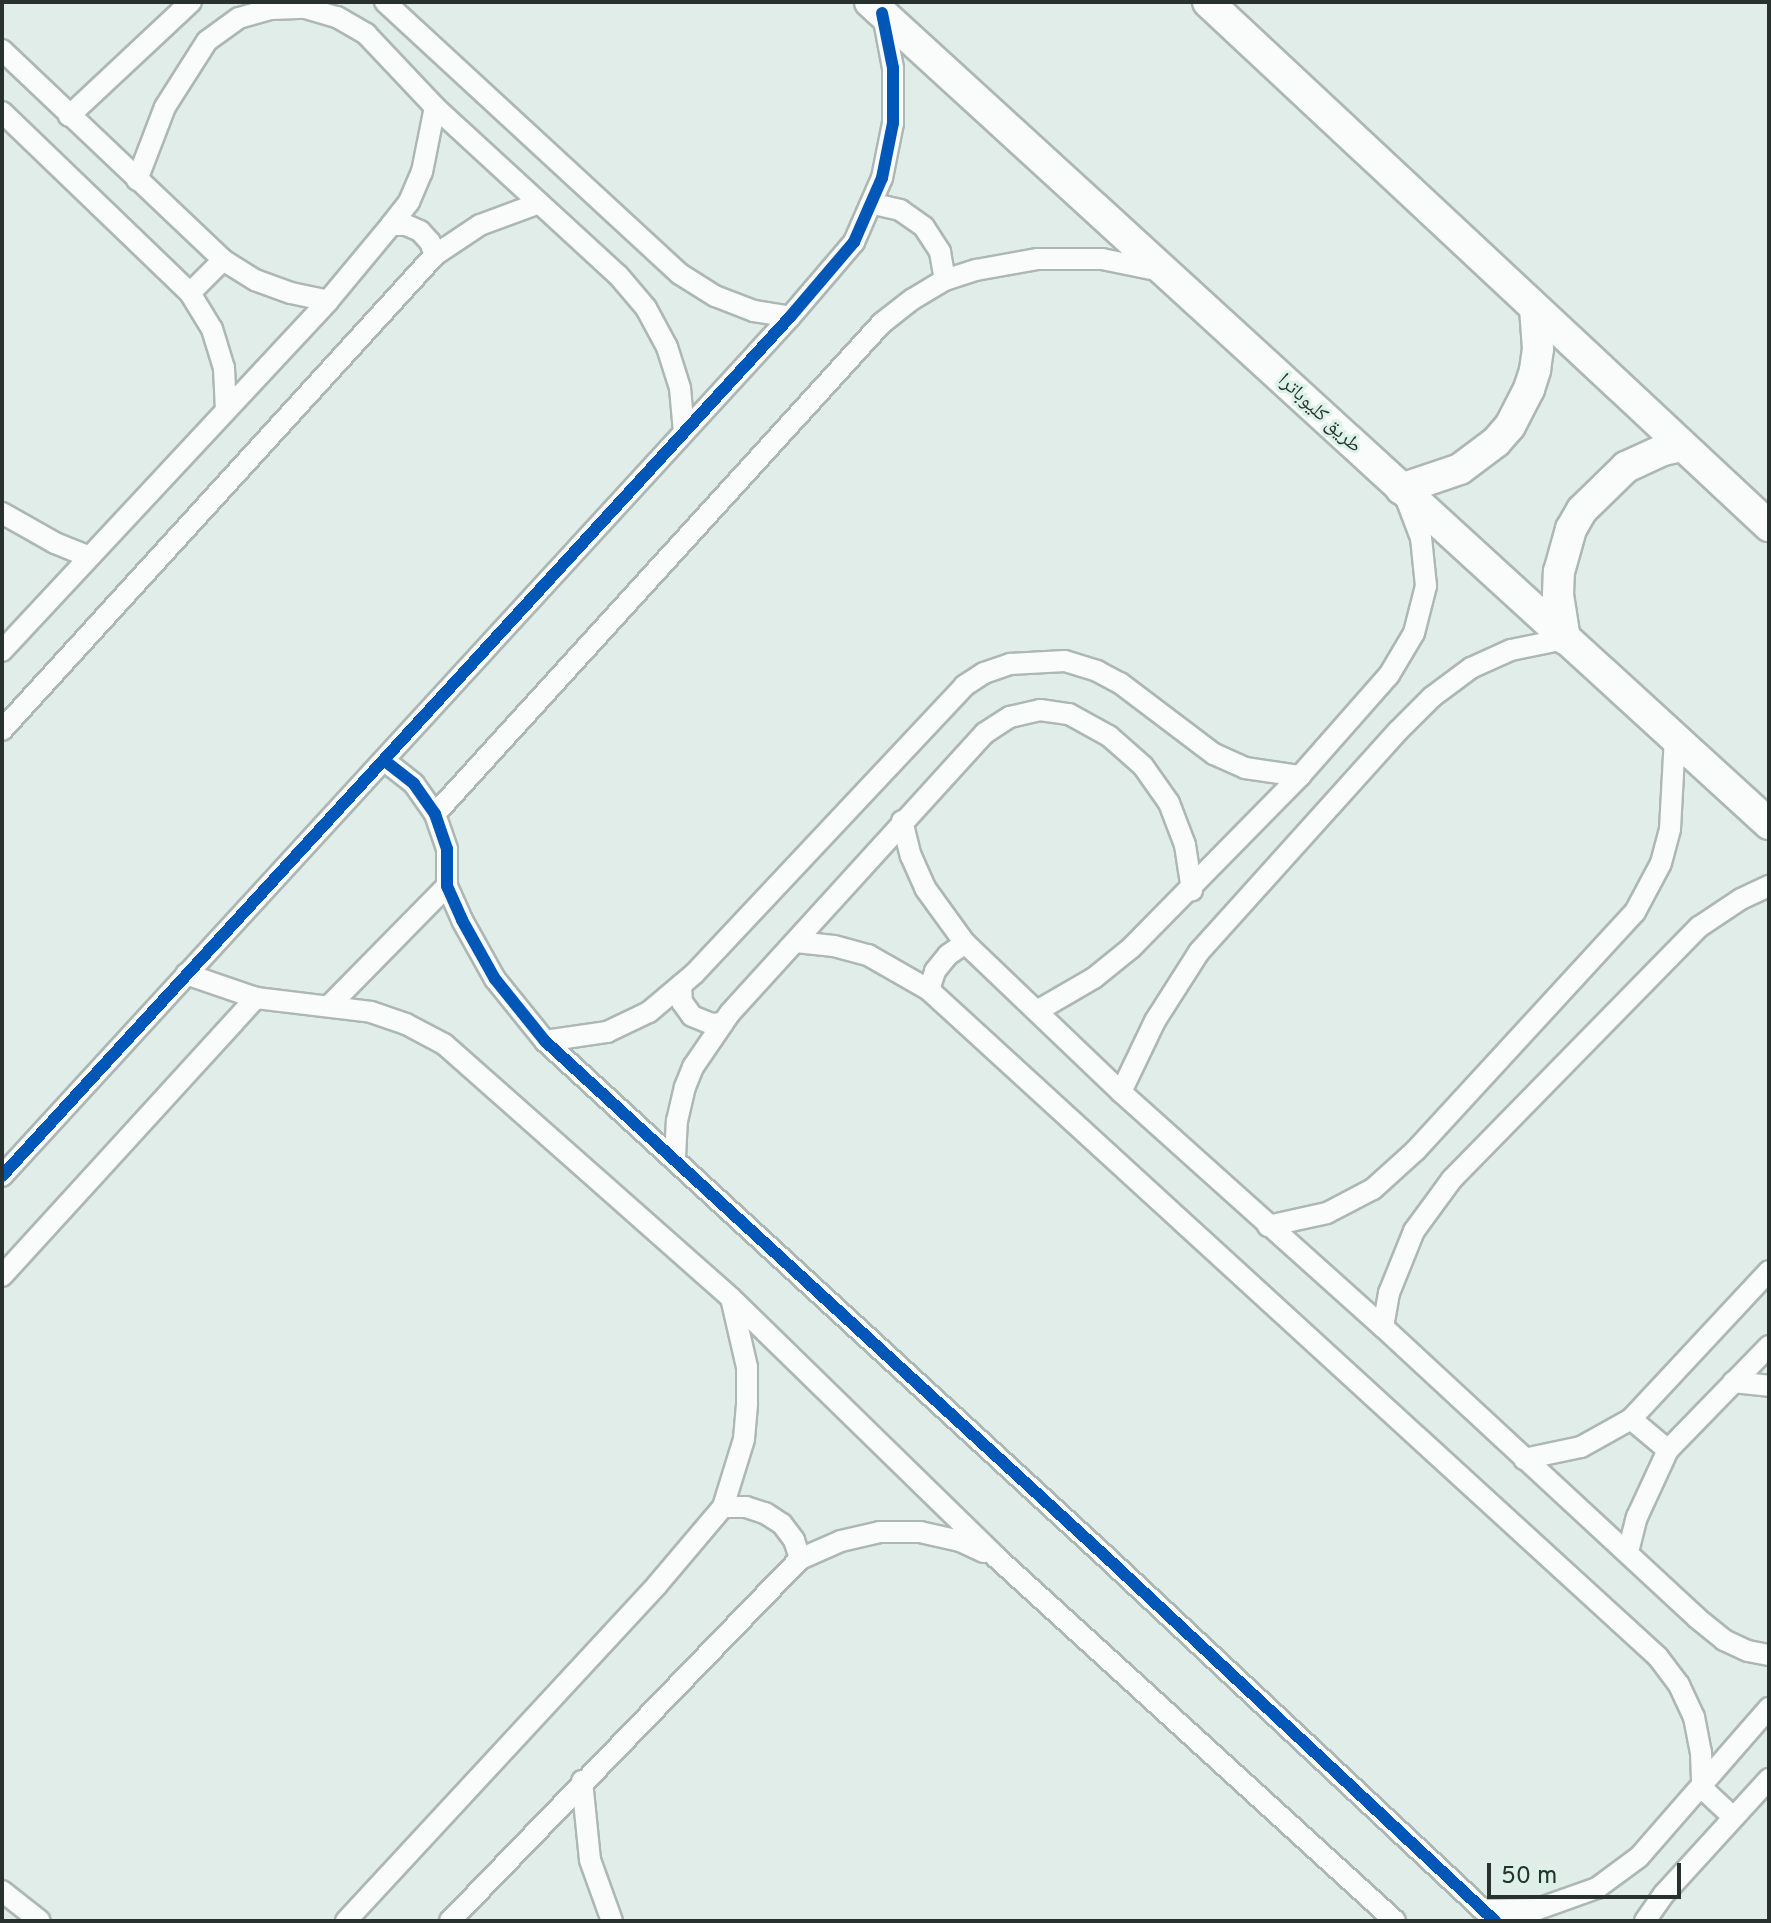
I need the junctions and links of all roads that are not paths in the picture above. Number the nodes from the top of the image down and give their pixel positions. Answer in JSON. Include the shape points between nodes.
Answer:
{"nodes":[{"id":1,"x":191,"y":2,"type":"edge"},
{"id":2,"x":385,"y":2,"type":"edge"},
{"id":3,"x":1208,"y":2,"type":"edge"},
{"id":4,"x":876,"y":8,"type":"edge"},
{"id":5,"x":2,"y":50,"type":"edge"},
{"id":6,"x":435,"y":107,"type":"junction"},
{"id":7,"x":2,"y":112,"type":"edge"},
{"id":8,"x":69,"y":116,"type":"junction"},
{"id":9,"x":137,"y":180,"type":"junction"},
{"id":10,"x":539,"y":203,"type":"junction"},
{"id":11,"x":874,"y":204,"type":"junction"},
{"id":12,"x":391,"y":225,"type":"junction"},
{"id":13,"x":435,"y":255,"type":"junction"},
{"id":14,"x":223,"y":260,"type":"junction"},
{"id":15,"x":1164,"y":272,"type":"junction"},
{"id":16,"x":945,"y":280,"type":"junction"},
{"id":17,"x":190,"y":293,"type":"junction"},
{"id":18,"x":328,"y":301,"type":"junction"},
{"id":19,"x":1535,"y":308,"type":"junction"},
{"id":20,"x":790,"y":317,"type":"junction"},
{"id":21,"x":226,"y":410,"type":"junction"},
{"id":22,"x":684,"y":432,"type":"junction"},
{"id":23,"x":1682,"y":446,"type":"junction"},
{"id":24,"x":1401,"y":489,"type":"junction"},
{"id":25,"x":2,"y":513,"type":"edge"},
{"id":26,"x":1769,"y":526,"type":"edge"},
{"id":27,"x":88,"y":556,"type":"junction"},
{"id":28,"x":1565,"y":639,"type":"junction"},
{"id":29,"x":3,"y":648,"type":"edge"},
{"id":30,"x":2,"y":730,"type":"edge"},
{"id":31,"x":1675,"y":738,"type":"junction"},
{"id":32,"x":385,"y":761,"type":"junction"},
{"id":33,"x":1300,"y":776,"type":"junction"},
{"id":34,"x":435,"y":814,"type":"junction"},
{"id":35,"x":902,"y":821,"type":"junction"},
{"id":36,"x":1769,"y":824,"type":"edge"},
{"id":37,"x":447,"y":886,"type":"junction"},
{"id":38,"x":1769,"y":886,"type":"edge"},
{"id":39,"x":1192,"y":890,"type":"junction"},
{"id":40,"x":796,"y":942,"type":"junction"},
{"id":41,"x":965,"y":943,"type":"junction"},
{"id":42,"x":186,"y":974,"type":"junction"},
{"id":43,"x":681,"y":985,"type":"junction"},
{"id":44,"x":929,"y":990,"type":"junction"},
{"id":45,"x":256,"y":998,"type":"junction"},
{"id":46,"x":330,"y":1005,"type":"junction"},
{"id":47,"x":1037,"y":1011,"type":"junction"},
{"id":48,"x":723,"y":1023,"type":"junction"},
{"id":49,"x":545,"y":1041,"type":"junction"},
{"id":50,"x":1121,"y":1092,"type":"junction"},
{"id":51,"x":675,"y":1157,"type":"junction"},
{"id":52,"x":2,"y":1176,"type":"edge"},
{"id":53,"x":1268,"y":1226,"type":"junction"},
{"id":54,"x":1769,"y":1271,"type":"edge"},
{"id":55,"x":2,"y":1276,"type":"edge"},
{"id":56,"x":731,"y":1298,"type":"junction"},
{"id":57,"x":1383,"y":1327,"type":"junction"},
{"id":58,"x":1769,"y":1346,"type":"edge"},
{"id":59,"x":1733,"y":1382,"type":"junction"},
{"id":60,"x":1769,"y":1386,"type":"edge"},
{"id":61,"x":1631,"y":1419,"type":"junction"},
{"id":62,"x":1668,"y":1450,"type":"junction"},
{"id":63,"x":1524,"y":1459,"type":"junction"},
{"id":64,"x":723,"y":1507,"type":"junction"},
{"id":65,"x":1628,"y":1552,"type":"junction"},
{"id":66,"x":996,"y":1557,"type":"junction"},
{"id":67,"x":800,"y":1559,"type":"junction"},
{"id":68,"x":1769,"y":1655,"type":"edge"},
{"id":69,"x":1769,"y":1708,"type":"edge"},
{"id":70,"x":1769,"y":1779,"type":"edge"},
{"id":71,"x":582,"y":1781,"type":"junction"},
{"id":72,"x":1702,"y":1788,"type":"junction"},
{"id":73,"x":1732,"y":1816,"type":"junction"},
{"id":74,"x":2,"y":1891,"type":"edge"},
{"id":75,"x":1489,"y":1916,"type":"edge"},
{"id":76,"x":40,"y":1921,"type":"edge"},
{"id":77,"x":346,"y":1921,"type":"edge"},
{"id":78,"x":450,"y":1921,"type":"edge"},
{"id":79,"x":612,"y":1921,"type":"edge"},
{"id":80,"x":1395,"y":1921,"type":"edge"},
{"id":81,"x":1645,"y":1921,"type":"edge"}],
"edges":[{"from":1,"to":8,"type":"street"},
{"from":2,"to":20,"type":"street","via":[[680,274],[715,296]]},
{"from":3,"to":19,"type":"main road"},
{"from":4,"to":11,"type":"street","via":[[894,95],[889,150]]},
{"from":4,"to":15,"type":"main road","name":"طريق كليوباترا"},
{"from":5,"to":8,"type":"street"},
{"from":6,"to":9,"type":"street","via":[[366,34],[316,11],[271,9],[239,18],[207,41],[165,107]]},
{"from":6,"to":10,"type":"street"},
{"from":6,"to":12,"type":"street","via":[[422,172]]},
{"from":7,"to":17,"type":"street"},
{"from":8,"to":9,"type":"street"},
{"from":9,"to":14,"type":"street"},
{"from":10,"to":13,"type":"street","via":[[480,225]]},
{"from":10,"to":22,"type":"street","via":[[646,308],[676,374]]},
{"from":11,"to":16,"type":"street","via":[[900,210],[924,227],[940,252]]},
{"from":11,"to":20,"type":"street","via":[[854,242]]},
{"from":12,"to":13,"type":"street","via":[[420,231]]},
{"from":12,"to":18,"type":"street"},
{"from":13,"to":30,"type":"street"},
{"from":14,"to":17,"type":"street"},
{"from":14,"to":18,"type":"street","via":[[255,280]]},
{"from":15,"to":16,"type":"street","via":[[1102,259],[1054,258],[1007,263]]},
{"from":15,"to":24,"type":"main road","name":"طريق كليوباترا"},
{"from":16,"to":34,"type":"street","via":[[882,323]]},
{"from":17,"to":21,"type":"street","via":[[212,329],[224,368]]},
{"from":18,"to":21,"type":"street"},
{"from":19,"to":23,"type":"main road"},
{"from":19,"to":24,"type":"main road","via":[[1535,370],[1510,426],[1460,469]]},
{"from":20,"to":22,"type":"street"},
{"from":21,"to":27,"type":"street"},
{"from":22,"to":32,"type":"street"},
{"from":23,"to":26,"type":"main road"},
{"from":23,"to":28,"type":"main road","via":[[1626,467],[1582,510],[1559,572]]},
{"from":24,"to":28,"type":"main road","name":"طريق كليوباترا"},
{"from":24,"to":33,"type":"street","via":[[1426,562],[1414,633],[1389,675]]},
{"from":25,"to":27,"type":"street"},
{"from":27,"to":29,"type":"street"},
{"from":28,"to":31,"type":"main road","name":"طريق كليوباترا"},
{"from":28,"to":50,"type":"street","via":[[1493,657],[1451,681],[1415,714],[1199,952],[1155,1021]]},
{"from":31,"to":36,"type":"main road","name":"طريق كليوباترا"},
{"from":31,"to":53,"type":"street","via":[[1670,829],[1661,863],[1635,912],[1416,1150],[1373,1189],[1327,1213]]},
{"from":32,"to":34,"type":"street","via":[[414,784]]},
{"from":32,"to":42,"type":"street"},
{"from":33,"to":39,"type":"street"},
{"from":33,"to":43,"type":"street","via":[[1245,768],[1214,754],[1097,671],[1065,661],[1010,664],[964,686]]},
{"from":34,"to":37,"type":"street","via":[[447,849]]},
{"from":35,"to":39,"type":"street","via":[[985,733],[1010,717],[1040,710],[1069,714],[1109,736],[1169,803],[1185,845]]},
{"from":35,"to":40,"type":"street"},
{"from":35,"to":41,"type":"street","via":[[925,888]]},
{"from":37,"to":46,"type":"street"},
{"from":37,"to":49,"type":"street","via":[[495,979]]},
{"from":38,"to":57,"type":"street","via":[[1699,927],[1452,1179],[1414,1231],[1398,1264]]},
{"from":39,"to":47,"type":"street","via":[[1094,978]]},
{"from":40,"to":44,"type":"street","via":[[868,955]]},
{"from":40,"to":48,"type":"street"},
{"from":41,"to":44,"type":"street","via":[[941,963]]},
{"from":41,"to":47,"type":"street"},
{"from":42,"to":45,"type":"street"},
{"from":42,"to":52,"type":"street"},
{"from":43,"to":48,"type":"street","via":[[682,1002],[692,1016]]},
{"from":43,"to":49,"type":"street","via":[[631,1022],[579,1039]]},
{"from":44,"to":72,"type":"street","via":[[1658,1657],[1694,1717]]},
{"from":45,"to":46,"type":"street"},
{"from":45,"to":55,"type":"street"},
{"from":46,"to":56,"type":"street","via":[[383,1016],[444,1044]]},
{"from":47,"to":50,"type":"street"},
{"from":48,"to":51,"type":"street","via":[[685,1087]]},
{"from":49,"to":51,"type":"street"},
{"from":50,"to":53,"type":"street"},
{"from":51,"to":75,"type":"street"},
{"from":53,"to":57,"type":"street"},
{"from":54,"to":61,"type":"street"},
{"from":56,"to":64,"type":"street","via":[[743,1344],[747,1403],[744,1439]]},
{"from":56,"to":66,"type":"street"},
{"from":57,"to":63,"type":"street"},
{"from":58,"to":59,"type":"street"},
{"from":59,"to":60,"type":"street"},
{"from":59,"to":62,"type":"street"},
{"from":61,"to":62,"type":"street"},
{"from":61,"to":63,"type":"street","via":[[1581,1447]]},
{"from":62,"to":65,"type":"street","via":[[1637,1517]]},
{"from":63,"to":65,"type":"street"},
{"from":64,"to":67,"type":"street","via":[[746,1507],[782,1524]]},
{"from":64,"to":77,"type":"street"},
{"from":65,"to":68,"type":"street","via":[[1724,1640]]},
{"from":66,"to":67,"type":"street","via":[[920,1532],[880,1532]]},
{"from":66,"to":80,"type":"street"},
{"from":67,"to":71,"type":"street"},
{"from":69,"to":72,"type":"street"},
{"from":70,"to":73,"type":"street"},
{"from":71,"to":78,"type":"street"},
{"from":71,"to":79,"type":"street","via":[[590,1860]]},
{"from":72,"to":73,"type":"street"},
{"from":72,"to":75,"type":"street","via":[[1639,1857],[1597,1888],[1538,1909]]},
{"from":73,"to":81,"type":"street"},
{"from":74,"to":76,"type":"street"}]}
